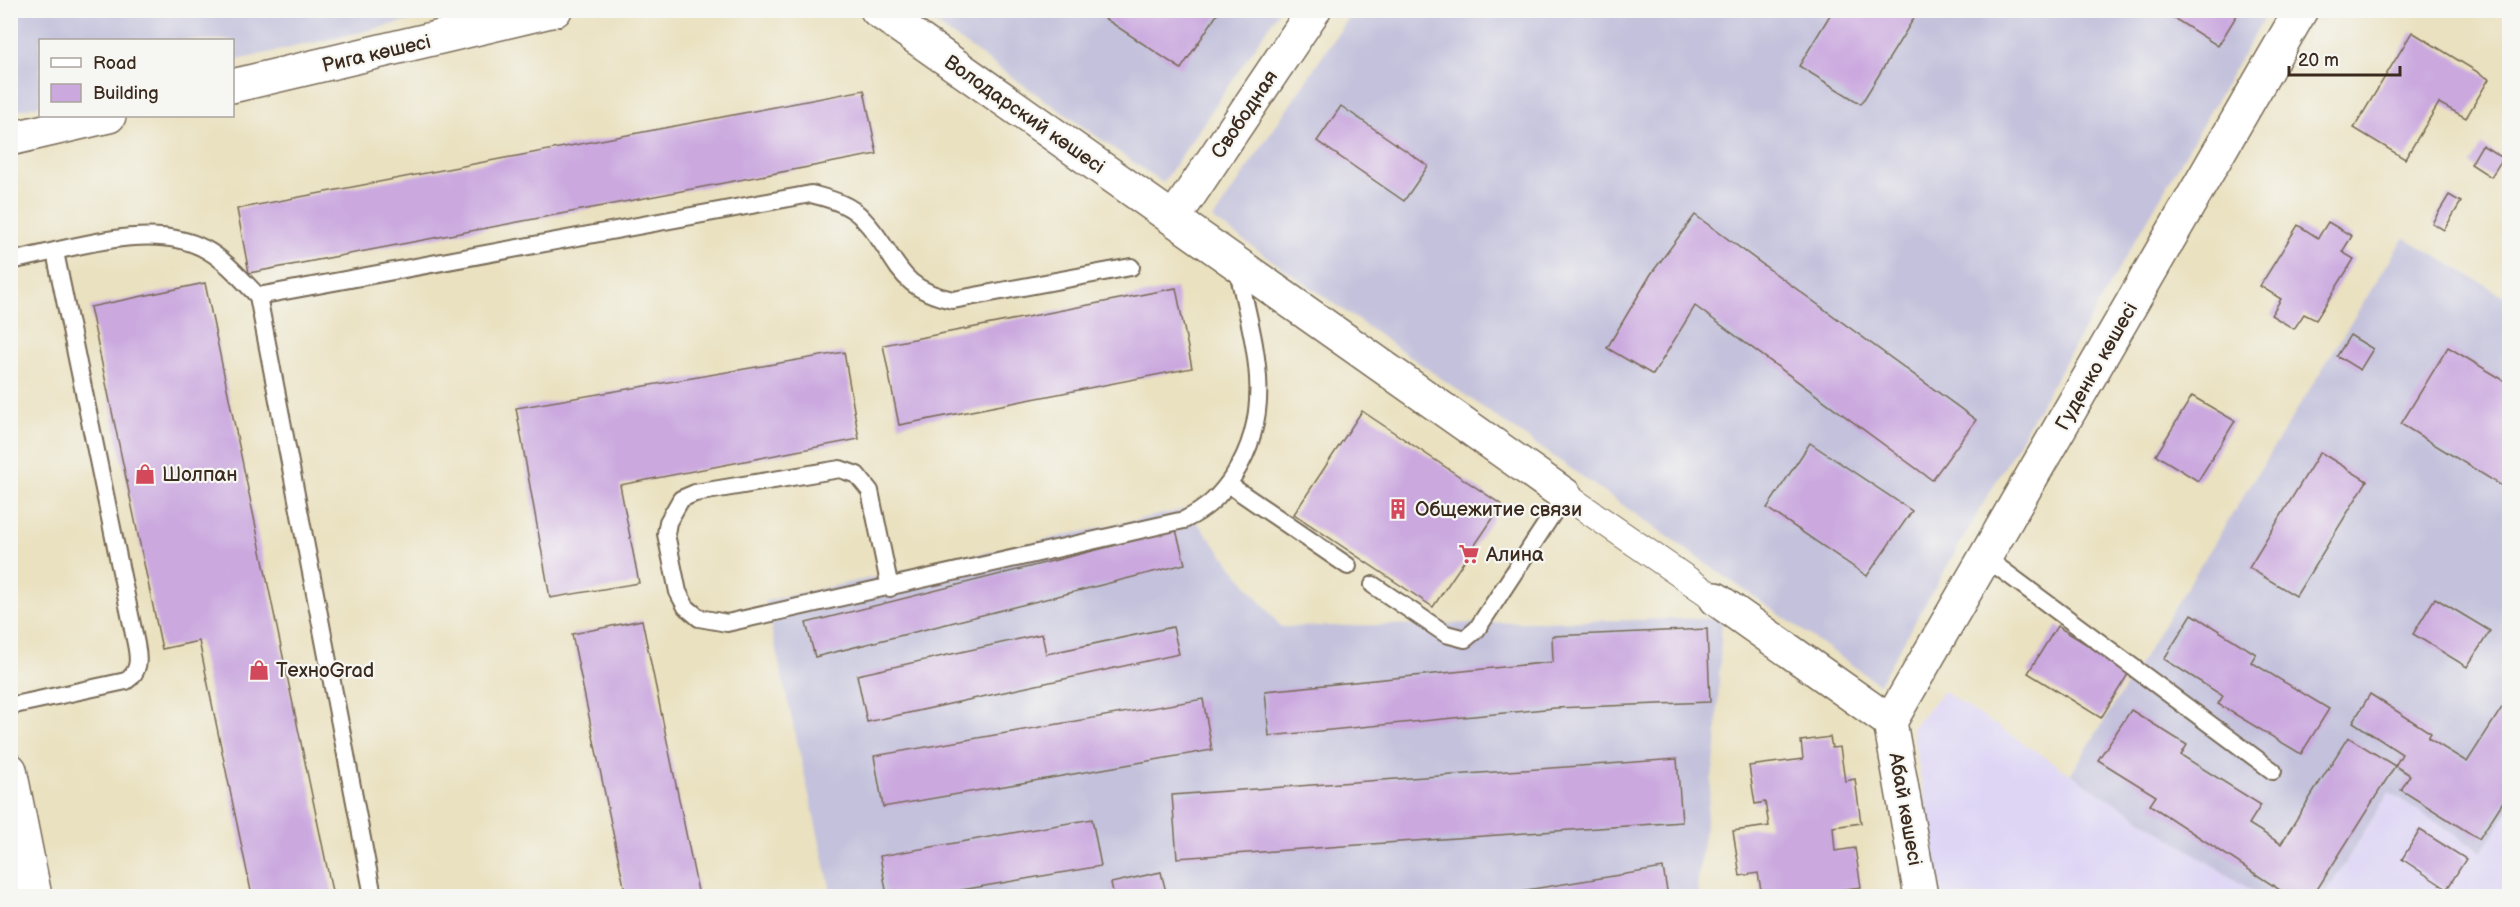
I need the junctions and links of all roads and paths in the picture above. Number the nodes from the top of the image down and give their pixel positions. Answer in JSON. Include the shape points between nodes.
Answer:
{"nodes":[{"id":1,"x":555,"y":10,"type":"edge"},
{"id":2,"x":877,"y":10,"type":"edge"},
{"id":3,"x":1314,"y":10,"type":"edge"},
{"id":4,"x":2301,"y":10,"type":"edge"},
{"id":5,"x":234,"y":86,"type":"edge"},
{"id":6,"x":105,"y":117,"type":"edge"},
{"id":7,"x":10,"y":139,"type":"edge"},
{"id":8,"x":1174,"y":219,"type":"junction"},
{"id":9,"x":55,"y":252,"type":"junction"},
{"id":10,"x":10,"y":261,"type":"edge"},
{"id":11,"x":1236,"y":262,"type":"junction"},
{"id":12,"x":1131,"y":267,"type":"dead end"},
{"id":13,"x":258,"y":296,"type":"junction"},
{"id":14,"x":1228,"y":484,"type":"junction"},
{"id":15,"x":1565,"y":495,"type":"junction"},
{"id":16,"x":1986,"y":558,"type":"junction"},
{"id":17,"x":1348,"y":567,"type":"dead end"},
{"id":18,"x":1372,"y":585,"type":"dead end"},
{"id":19,"x":890,"y":588,"type":"junction"},
{"id":20,"x":1716,"y":599,"type":"joint"},
{"id":21,"x":10,"y":706,"type":"edge"},
{"id":22,"x":1890,"y":722,"type":"junction"},
{"id":23,"x":10,"y":770,"type":"edge"},
{"id":24,"x":2272,"y":771,"type":"dead end"},
{"id":25,"x":35,"y":897,"type":"edge"},
{"id":26,"x":373,"y":897,"type":"edge"},
{"id":27,"x":1921,"y":897,"type":"edge"}],
"edges":[{"from":1,"to":5,"type":"street","name":"Рига көшесі"},
{"from":2,"to":8,"type":"street","name":"Володарский көшесі"},
{"from":3,"to":8,"type":"street","name":"Свободная"},
{"from":4,"to":16,"type":"street","name":"Гуденко көшесі"},
{"from":6,"to":7,"type":"street"},
{"from":8,"to":11,"type":"street","name":"Володарский көшесі"},
{"from":9,"to":10,"type":"lane"},
{"from":9,"to":13,"type":"lane","via":[[163,234],[204,248],[224,261]]},
{"from":9,"to":21,"type":"lane","via":[[138,666],[126,681]]},
{"from":11,"to":14,"type":"lane","via":[[1259,374],[1260,397],[1251,441]]},
{"from":11,"to":15,"type":"street","name":"Володарский көшесі"},
{"from":12,"to":13,"type":"lane","via":[[953,300],[929,295],[905,278],[863,218],[837,200],[811,194]]},
{"from":13,"to":26,"type":"lane"},
{"from":14,"to":17,"type":"lane"},
{"from":14,"to":19,"type":"lane","via":[[1204,510],[1184,520]]},
{"from":15,"to":18,"type":"lane","via":[[1477,629],[1465,639],[1446,634]]},
{"from":15,"to":20,"type":"street"},
{"from":16,"to":22,"type":"street","name":"Гуденко көшесі"},
{"from":16,"to":24,"type":"lane"},
{"from":19,"to":19,"type":"lane","via":[[727,623],[712,622],[699,618],[686,607],[678,592],[666,534],[668,522],[681,499],[695,493],[840,469],[857,476],[870,491]]},
{"from":20,"to":22,"type":"street"},
{"from":22,"to":27,"type":"street","name":"Абай көшесі"},
{"from":23,"to":25,"type":"street"}]}
